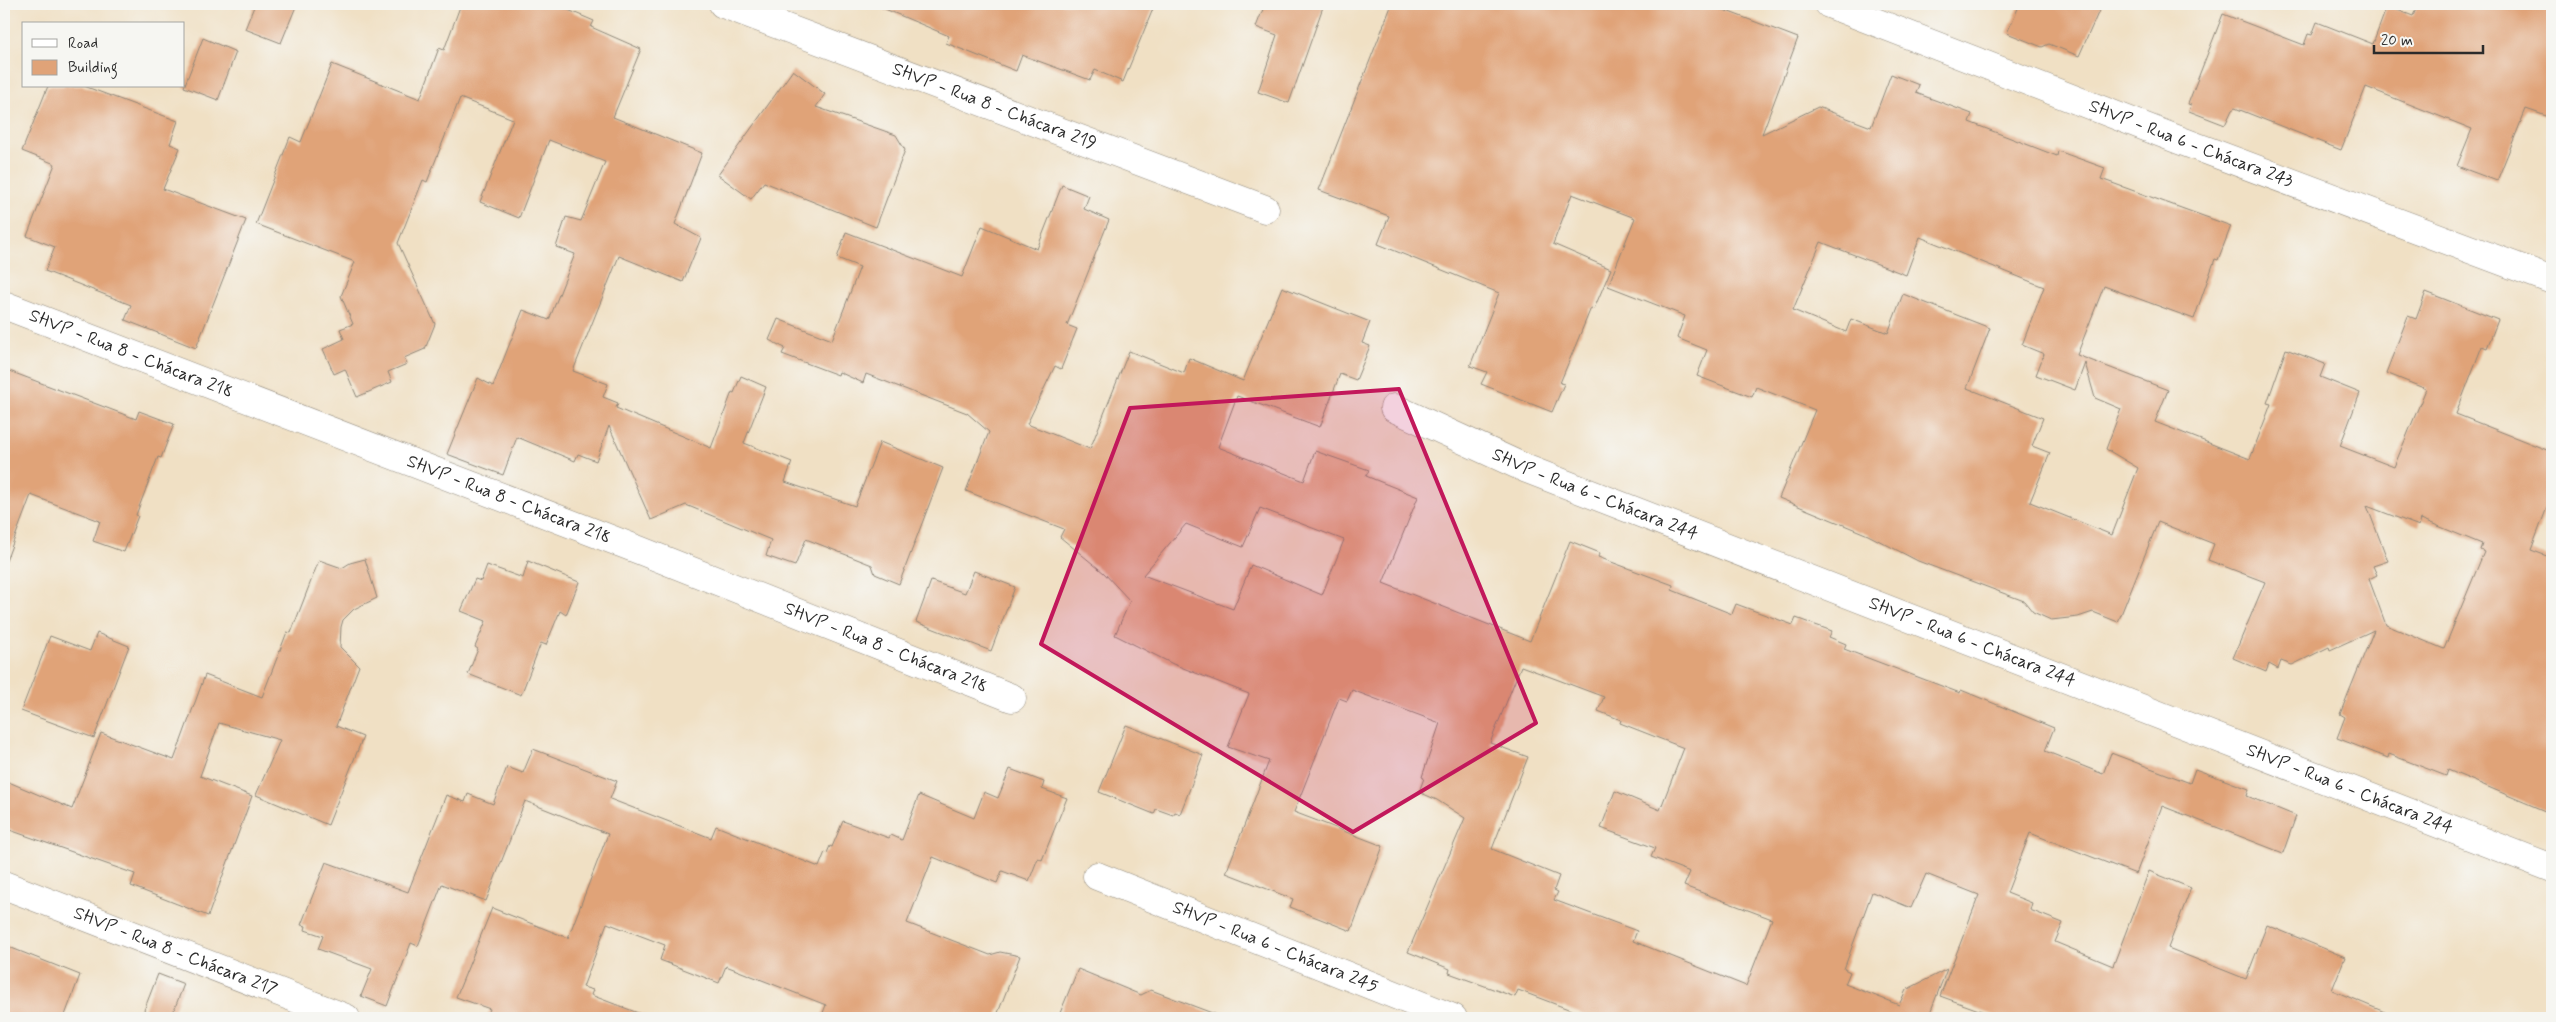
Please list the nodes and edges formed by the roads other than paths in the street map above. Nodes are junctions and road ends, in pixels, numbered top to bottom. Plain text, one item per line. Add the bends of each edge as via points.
1 (723, 4) edge
2 (1829, 4) edge
3 (1265, 209) dead end
4 (2552, 280) edge
5 (4, 305) edge
6 (1394, 408) dead end
7 (1012, 698) dead end
8 (2552, 868) edge
9 (1097, 876) dead end
10 (4, 885) edge
11 (346, 1018) edge
12 (1454, 1018) edge

1 - 3 street, SHVP - Rua 8 - Chácara 219
2 - 4 street, SHVP - Rua 6 - Chácara 243
5 - 7 street, SHVP - Rua 8 - Chácara 218 via 630,546
6 - 8 street, SHVP - Rua 6 - Chácara 244 via 1526,469
9 - 12 street, SHVP - Rua 6 - Chácara 245
10 - 11 street, SHVP - Rua 8 - Chácara 217

